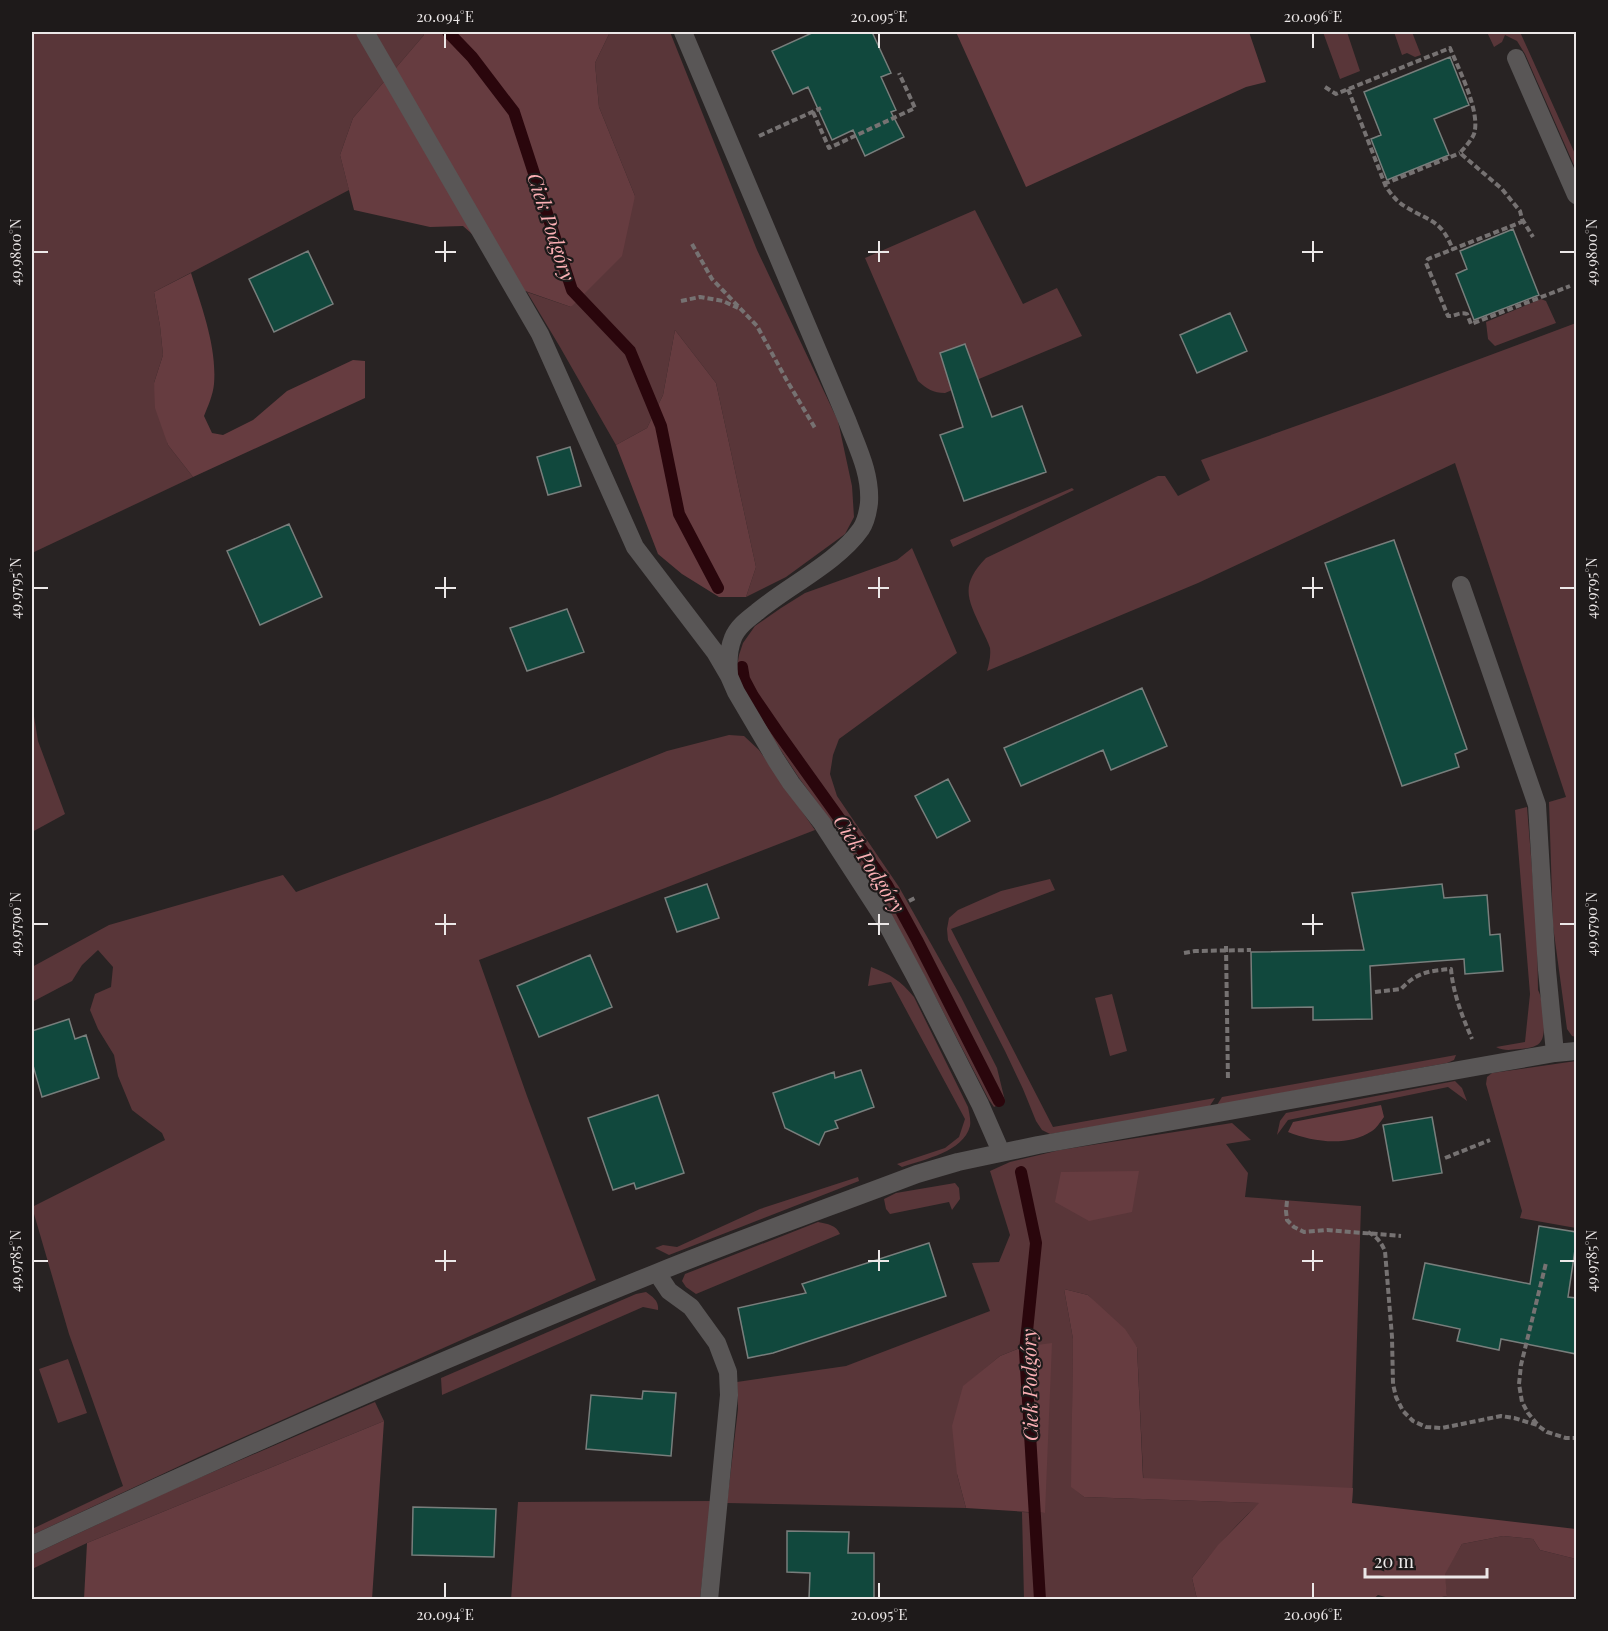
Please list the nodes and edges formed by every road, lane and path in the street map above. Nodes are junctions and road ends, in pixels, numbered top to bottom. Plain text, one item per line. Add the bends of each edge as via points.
1 (365, 32) edge
2 (683, 32) edge
3 (1516, 58) dead end
4 (899, 73) dead end
5 (1325, 87) dead end
6 (1348, 89) junction
7 (821, 108) dead end
8 (813, 112) junction
9 (756, 137) dead end
10 (1460, 153) junction
11 (1384, 184) junction
12 (1576, 195) edge
13 (1524, 221) junction
14 (1533, 237) dead end
15 (692, 244) dead end
16 (1453, 250) junction
17 (1570, 286) dead end
18 (681, 301) dead end
19 (741, 309) junction
20 (819, 435) dead end
21 (1461, 585) dead end
22 (729, 676) junction
23 (1226, 949) junction
24 (1251, 950) dead end
25 (1184, 953) dead end
26 (1375, 992) dead end
27 (1473, 1042) dead end
28 (1576, 1052) edge
29 (1555, 1053) junction
30 (1208, 1115) junction
31 (1490, 1140) dead end
32 (1001, 1152) junction
33 (1445, 1158) dead end
34 (1287, 1202) dead end
35 (1368, 1232) junction
36 (1401, 1236) dead end
37 (1546, 1263) dead end
38 (657, 1273) junction
39 (1537, 1425) junction
40 (1576, 1438) edge
41 (32, 1545) edge
42 (710, 1599) edge

1 - 22 street via 540,334 635,547
2 - 22 street via 847,420 868,483 869,505 863,527 849,544 741,625 730,648
3 - 12 street
4 - 8 path via 915,108 829,148
5 - 6 path via 1336,94
6 - 10 path via 1450,48 1476,121 1474,135
6 - 11 path
7 - 8 path
8 - 9 path
10 - 11 path
10 - 13 path via 1502,189
11 - 16 path via 1394,198 1441,228
13 - 14 path
13 - 16 path
15 - 19 path via 712,279
16 - 17 path via 1426,263 1448,316 1464,312 1471,324
18 - 19 path via 700,297
19 - 20 path via 757,326
21 - 29 street via 1537,805
22 - 32 street via 776,760 892,934
23 - 24 path
23 - 25 path
23 - 30 path via 1228,1082
26 - 27 path via 1401,989 1424,972 1450,969 1461,1014
28 - 29 street
29 - 30 street
30 - 32 street
31 - 33 path
32 - 38 street via 917,1174
34 - 35 path via 1287,1220 1304,1232
35 - 36 path
35 - 39 path via 1376,1236 1385,1251 1393,1384 1403,1411 1426,1427 1442,1428 1501,1416
37 - 39 path via 1519,1384 1522,1402
38 - 41 street via 336,1407
38 - 42 street via 669,1291 691,1307 717,1343 728,1372
39 - 40 path via 1547,1432

